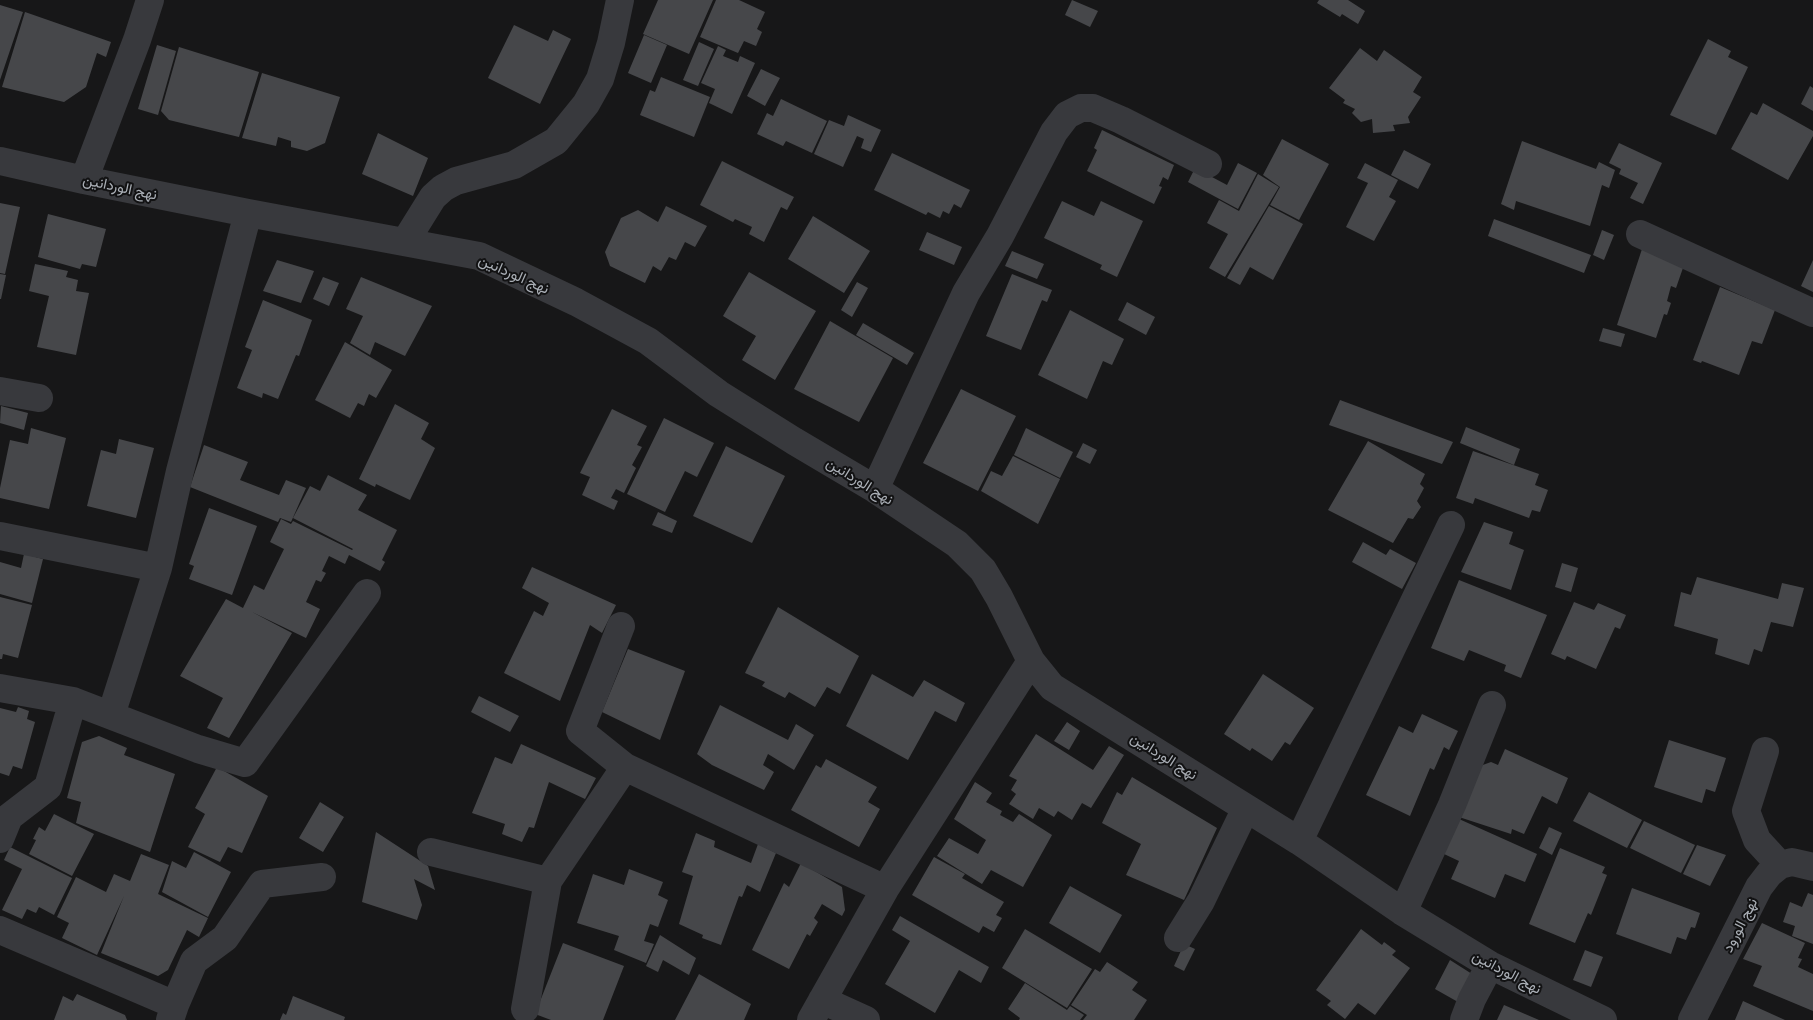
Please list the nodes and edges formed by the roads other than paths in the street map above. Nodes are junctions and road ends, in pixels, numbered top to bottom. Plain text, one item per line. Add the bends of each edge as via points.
1 (150, 0) edge
2 (620, 0) edge
3 (0, 161) edge
4 (1208, 164) dead end
5 (84, 180) junction
6 (248, 213) junction
7 (1640, 234) dead end
8 (404, 242) junction
9 (1813, 313) edge
10 (0, 391) edge
11 (39, 398) dead end
12 (875, 489) junction
13 (1451, 525) dead end
14 (0, 536) edge
15 (158, 568) junction
16 (367, 593) dead end
17 (621, 626) dead end
18 (1031, 661) junction
19 (0, 688) edge
20 (73, 701) junction
21 (1492, 705) dead end
22 (111, 715) junction
23 (1765, 751) dead end
24 (624, 766) junction
25 (1246, 808) junction
26 (0, 840) edge
27 (1299, 841) junction
28 (431, 852) dead end
29 (1780, 866) junction
30 (1813, 867) edge
31 (322, 877) dead end
32 (548, 881) junction
33 (885, 889) junction
34 (1403, 912) junction
35 (0, 930) edge
36 (1178, 938) dead end
37 (1490, 965) junction
38 (525, 1009) dead end
39 (817, 1010) edge
40 (172, 1012) edge
41 (866, 1020) edge
42 (1464, 1020) edge
43 (1603, 1020) edge
44 (1692, 1020) edge

1 - 5 street
2 - 8 street via 600,80 586,104 556,141 514,165 456,181 444,188 433,197
3 - 5 street, نهج الوردانين
4 - 12 street via 1093,108 1081,108 1068,115 1054,132 966,294
5 - 6 street, نهج الوردانين
6 - 8 street, نهج الوردانين
6 - 15 street via 180,471
7 - 9 street
8 - 12 street, نهج الوردانين via 479,256 576,302 648,341 719,394
10 - 11 street
12 - 18 street, نهج الوردانين via 957,544 983,570
13 - 27 street
14 - 15 street
15 - 22 street
16 - 22 street via 245,762 198,749
17 - 24 street via 580,731
18 - 25 street, نهج الوردانين via 1052,687
18 - 33 street
19 - 20 street
20 - 22 street
20 - 26 street via 48,787 9,816
21 - 34 street via 1452,805
23 - 29 street via 1746,811 1758,840
24 - 32 street
24 - 33 street
25 - 27 street, نهج الوردانين
25 - 36 street via 1201,901
27 - 34 street, نهج الوردانين
28 - 32 street
29 - 30 street via 1792,862
29 - 44 street, نهج الورود via 1759,886
31 - 40 street via 262,884 225,938 194,961
32 - 38 street
33 - 39 street
34 - 37 street, نهج الوردانين
35 - 40 street
37 - 42 street
37 - 43 street, نهج الوردانين
39 - 41 street

